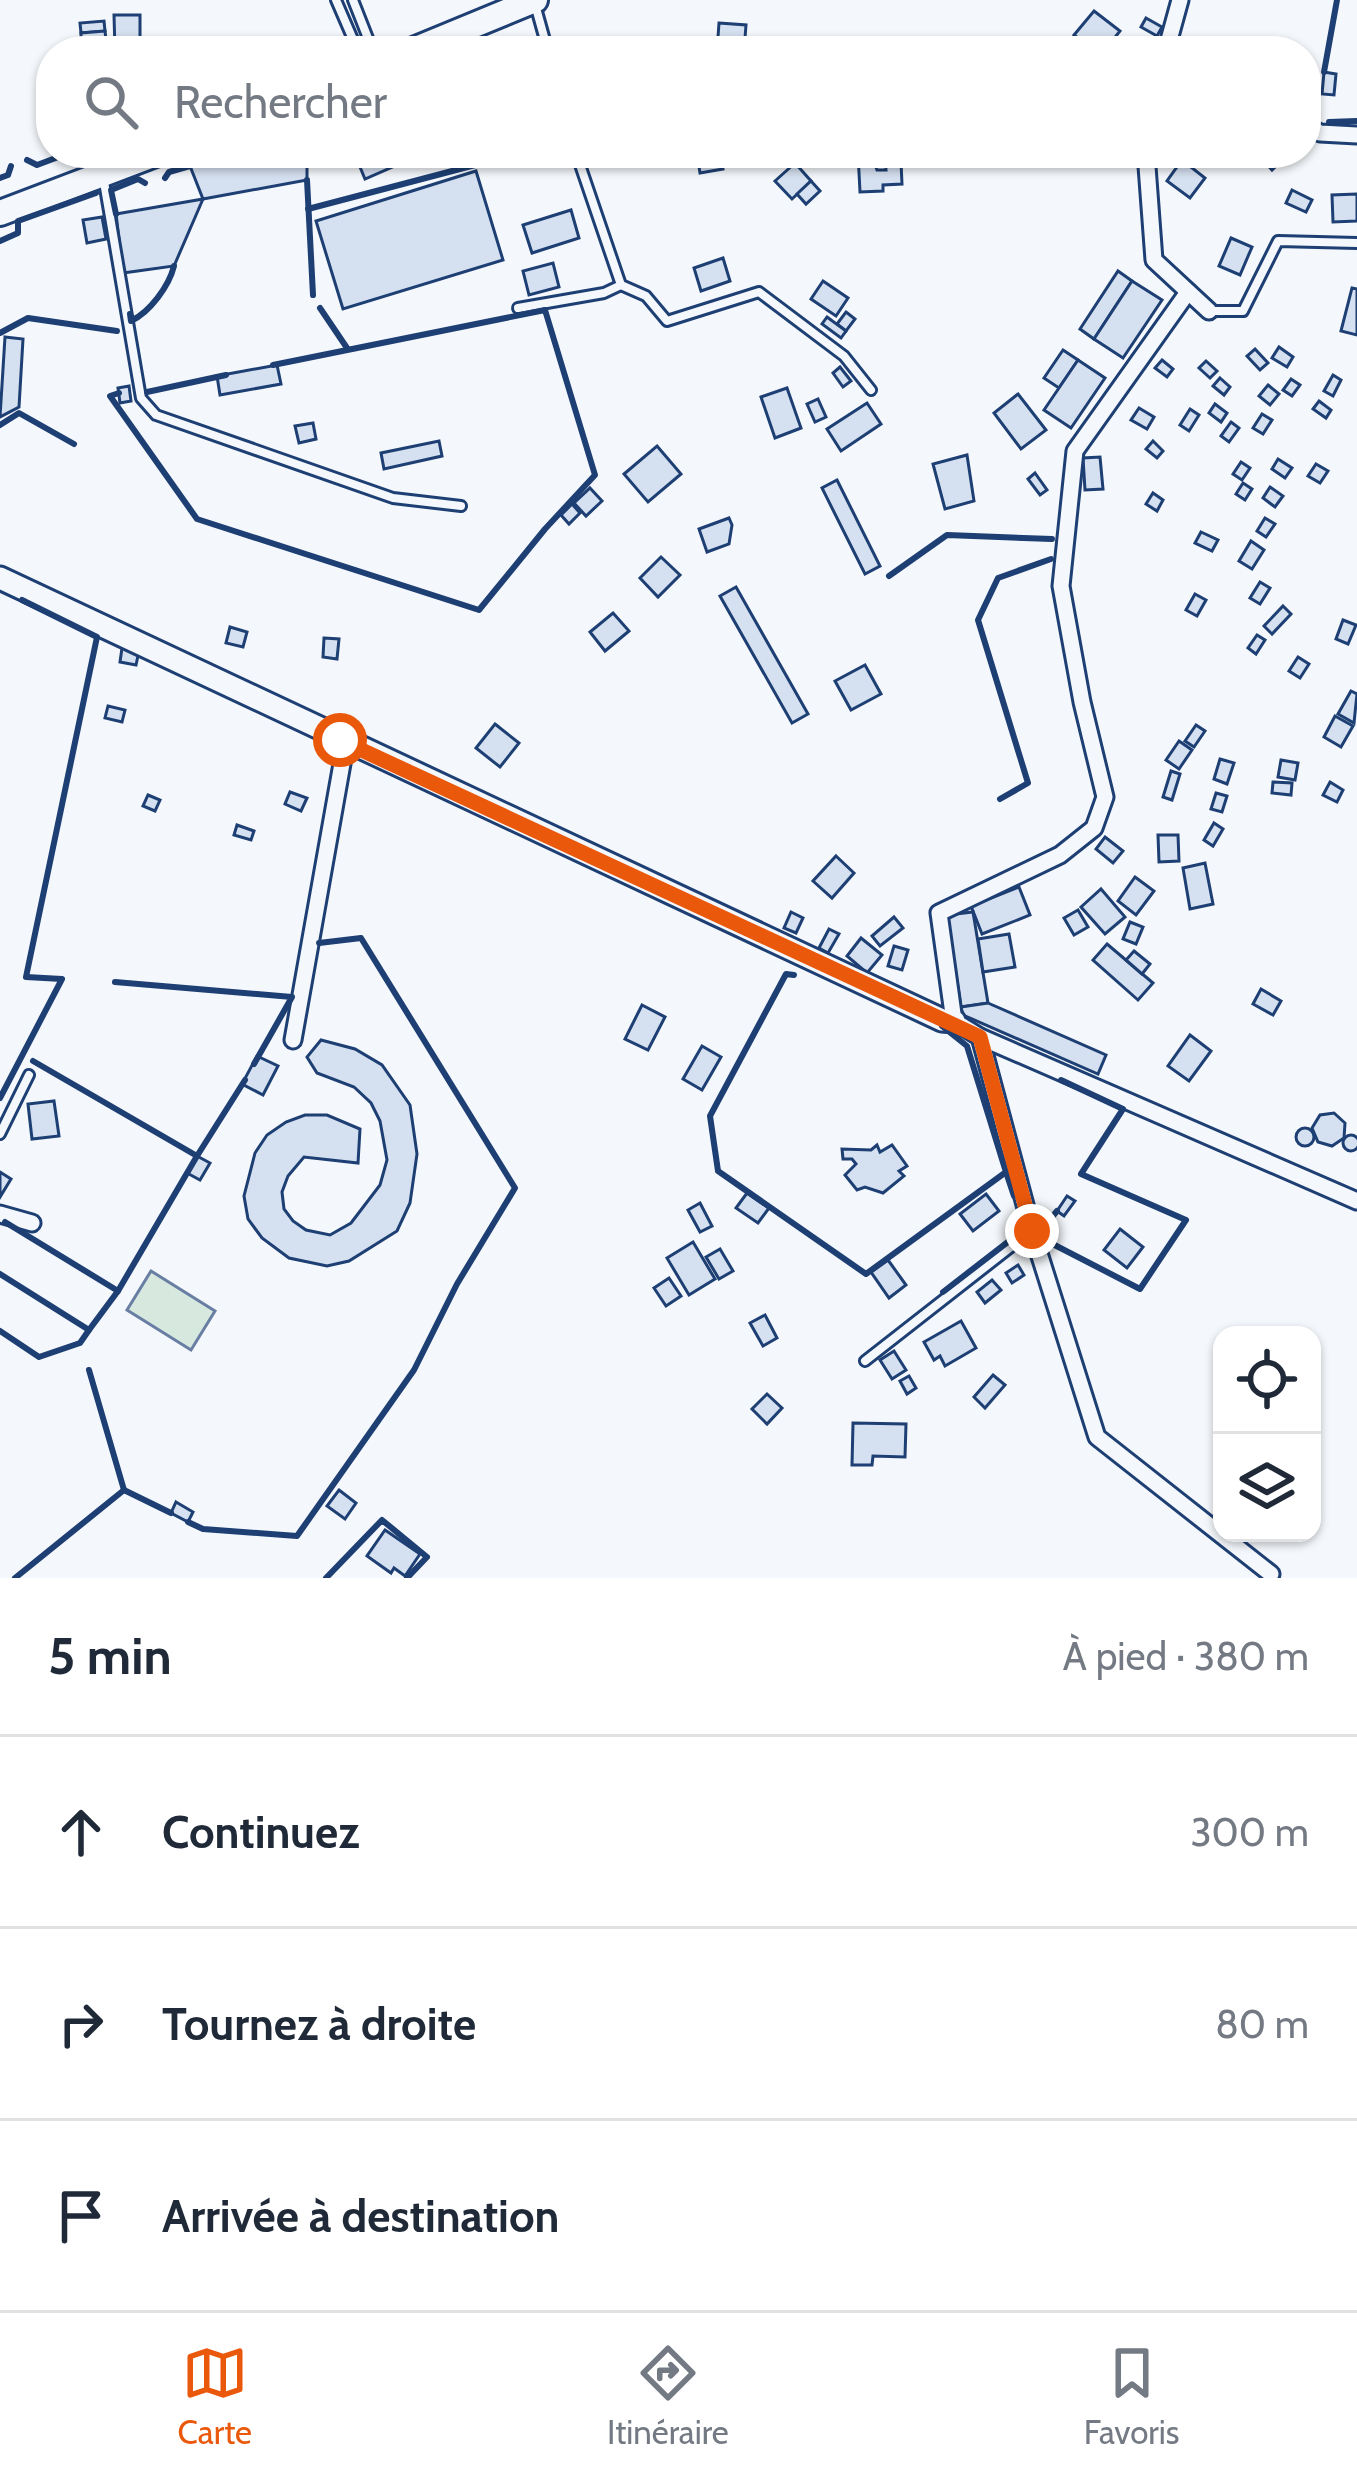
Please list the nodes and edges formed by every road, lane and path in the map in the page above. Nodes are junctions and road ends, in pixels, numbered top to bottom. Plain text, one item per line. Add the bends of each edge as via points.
1 (336, 0) edge
2 (353, 0) edge
3 (535, 0) edge
4 (1180, 0) edge
5 (352, 36) edge
6 (367, 36) edge
7 (447, 36) edge
8 (544, 36) edge
9 (1171, 36) edge
10 (1321, 133) edge
11 (1357, 135) edge
12 (120, 168) edge
13 (581, 168) edge
14 (1147, 168) edge
15 (103, 175) junction
16 (0, 212) edge
17 (1357, 243) edge
18 (621, 285) junction
19 (1189, 292) junction
20 (518, 308) dead end
21 (1209, 311) joint
22 (871, 390) dead end
23 (461, 506) dead end
24 (0, 578) edge
25 (340, 740) junction
26 (954, 1022) junction
27 (980, 1037) junction
28 (293, 1040) dead end
29 (29, 1075) dead end
30 (0, 1134) edge
31 (1357, 1201) edge
32 (0, 1214) edge
33 (32, 1223) dead end
34 (1032, 1231) junction
35 (865, 1361) dead end
36 (1274, 1576) edge

1 - 5 lane
2 - 6 lane
3 - 7 main road
3 - 8 lane
4 - 9 street
10 - 11 street
12 - 15 main road
13 - 18 lane
14 - 19 street via 1154,260
15 - 16 main road
15 - 23 lane via 141,398 156,415 393,499
17 - 21 lane via 1278,241 1243,311
18 - 20 lane
18 - 22 lane via 646,296 667,321 759,292 844,356
19 - 21 street
19 - 26 street via 1075,451 1061,586 1105,797 1094,828 1060,855 939,913
24 - 25 street
25 - 26 street
25 - 28 street
26 - 27 street
27 - 31 street
27 - 34 street
29 - 30 lane
32 - 33 street
34 - 35 lane
34 - 36 street via 1097,1437

